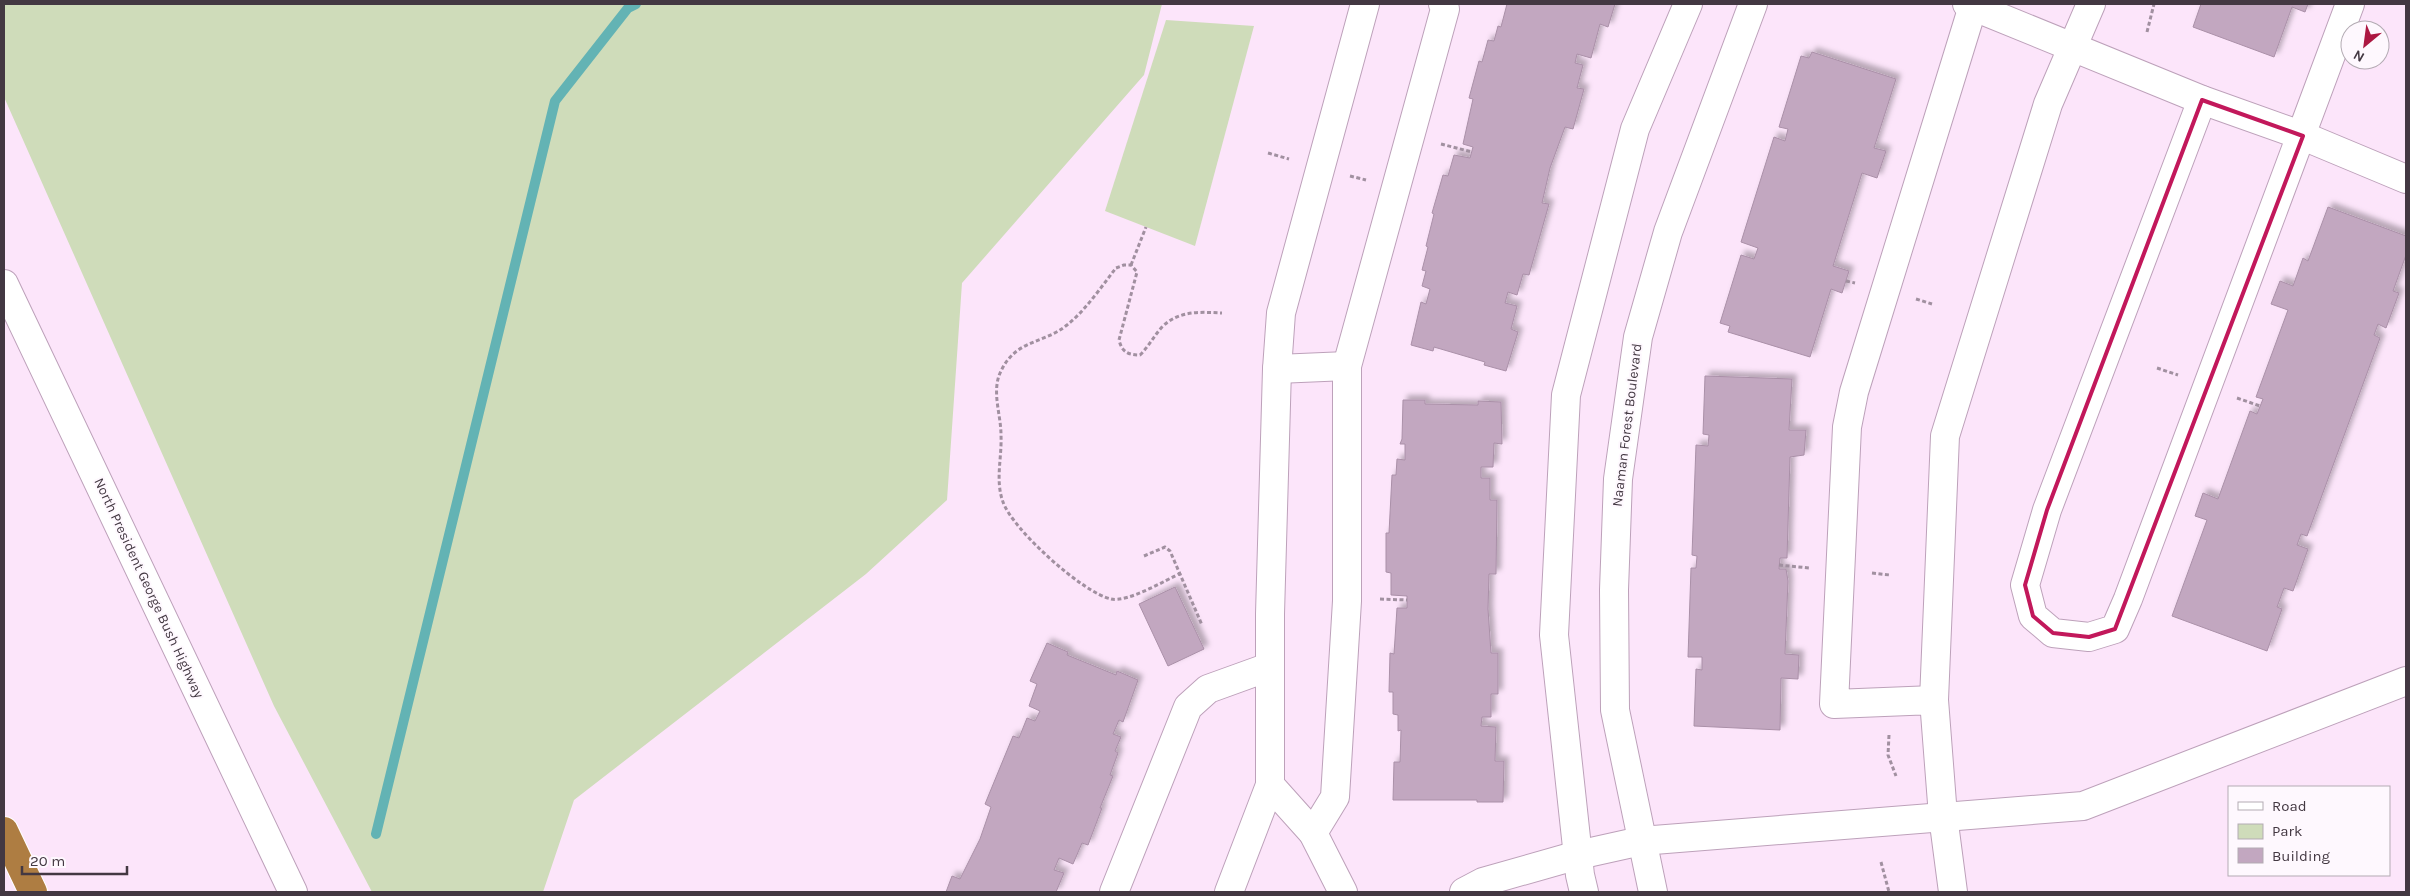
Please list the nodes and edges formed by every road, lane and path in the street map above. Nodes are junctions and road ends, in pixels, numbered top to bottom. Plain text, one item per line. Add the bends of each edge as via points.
1 (1366, 4) edge
2 (1443, 4) edge
3 (1688, 4) edge
4 (1753, 4) edge
5 (2092, 4) edge
6 (2154, 4) edge
7 (2350, 4) edge
8 (1970, 5) edge
9 (2147, 32) dead end
10 (2073, 46) junction
11 (2202, 100) junction
12 (2302, 136) junction
13 (1434, 142) dead end
14 (1472, 152) dead end
15 (1268, 153) dead end
16 (1297, 161) dead end
17 (2405, 173) edge
18 (1146, 227) dead end
19 (1131, 265) junction
20 (4, 284) edge
21 (1914, 299) dead end
22 (1932, 304) dead end
23 (1222, 312) dead end
24 (1347, 366) junction
25 (2157, 368) dead end
26 (1276, 369) junction
27 (2180, 375) dead end
28 (2232, 396) dead end
29 (2260, 406) dead end
30 (1144, 556) dead end
31 (1780, 565) dead end
32 (1812, 568) dead end
33 (1181, 573) junction
34 (1870, 573) dead end
35 (1890, 575) dead end
36 (1375, 599) dead end
37 (1407, 600) dead end
38 (1202, 625) dead end
39 (1269, 667) junction
40 (2406, 681) edge
41 (1934, 700) junction
42 (1889, 735) dead end
43 (1896, 776) dead end
44 (1270, 785) junction
45 (1943, 816) junction
46 (4, 831) edge
47 (1313, 833) junction
48 (1641, 841) junction
49 (1578, 855) junction
50 (1881, 862) dead end
51 (33, 892) edge
52 (293, 892) edge
53 (1114, 892) edge
54 (1229, 892) edge
55 (1344, 892) edge
56 (1464, 892) edge
57 (1584, 892) edge
58 (1653, 892) edge
59 (1889, 892) edge
60 (1953, 892) edge

1 - 26 street via 1281,313
2 - 24 street via 1445,9
3 - 49 street via 1634,129 1566,395 1554,635
4 - 48 street, Naaman Forest Boulevard via 1668,232 1646,308 1638,337 1618,479 1614,590 1615,710
5 - 10 street
6 - 9 path
7 - 12 street
8 - 10 street
8 - 41 street via 1856,383 1847,428 1834,704
10 - 11 street
10 - 41 street via 2048,104 1945,436
11 - 12 street
11 - 12 street via 2047,510 2025,585 2033,616 2053,634 2089,637 2115,629
12 - 17 street
13 - 14 path
15 - 16 path
18 - 19 path
19 - 23 path via 1137,272 1136,280 1119,340 1125,352 1140,355 1162,327 1174,318 1187,313
19 - 33 path via 1116,268 1076,318 1065,327 1019,348 1000,372 996,388 1001,435 998,485 1004,504 1018,525 1061,569 1097,594 1112,600 1124,598
20 - 52 street, North President George Bush Highway
21 - 22 path
24 - 26 street
24 - 47 street via 1347,601 1336,797
25 - 27 path
26 - 39 street
28 - 29 path
30 - 33 path via 1165,547 1176,559
31 - 32 path
33 - 38 path
34 - 35 path
36 - 37 path
39 - 44 street
39 - 53 street via 1208,689 1188,707
40 - 45 street via 2083,806
41 - 45 street
42 - 43 path via 1888,755
44 - 47 street
44 - 54 street
45 - 48 street
45 - 60 street
46 - 51 highway
47 - 55 street
48 - 49 street
48 - 58 street, Naaman Forest Boulevard
49 - 56 street via 1482,882
49 - 57 street
50 - 59 path

